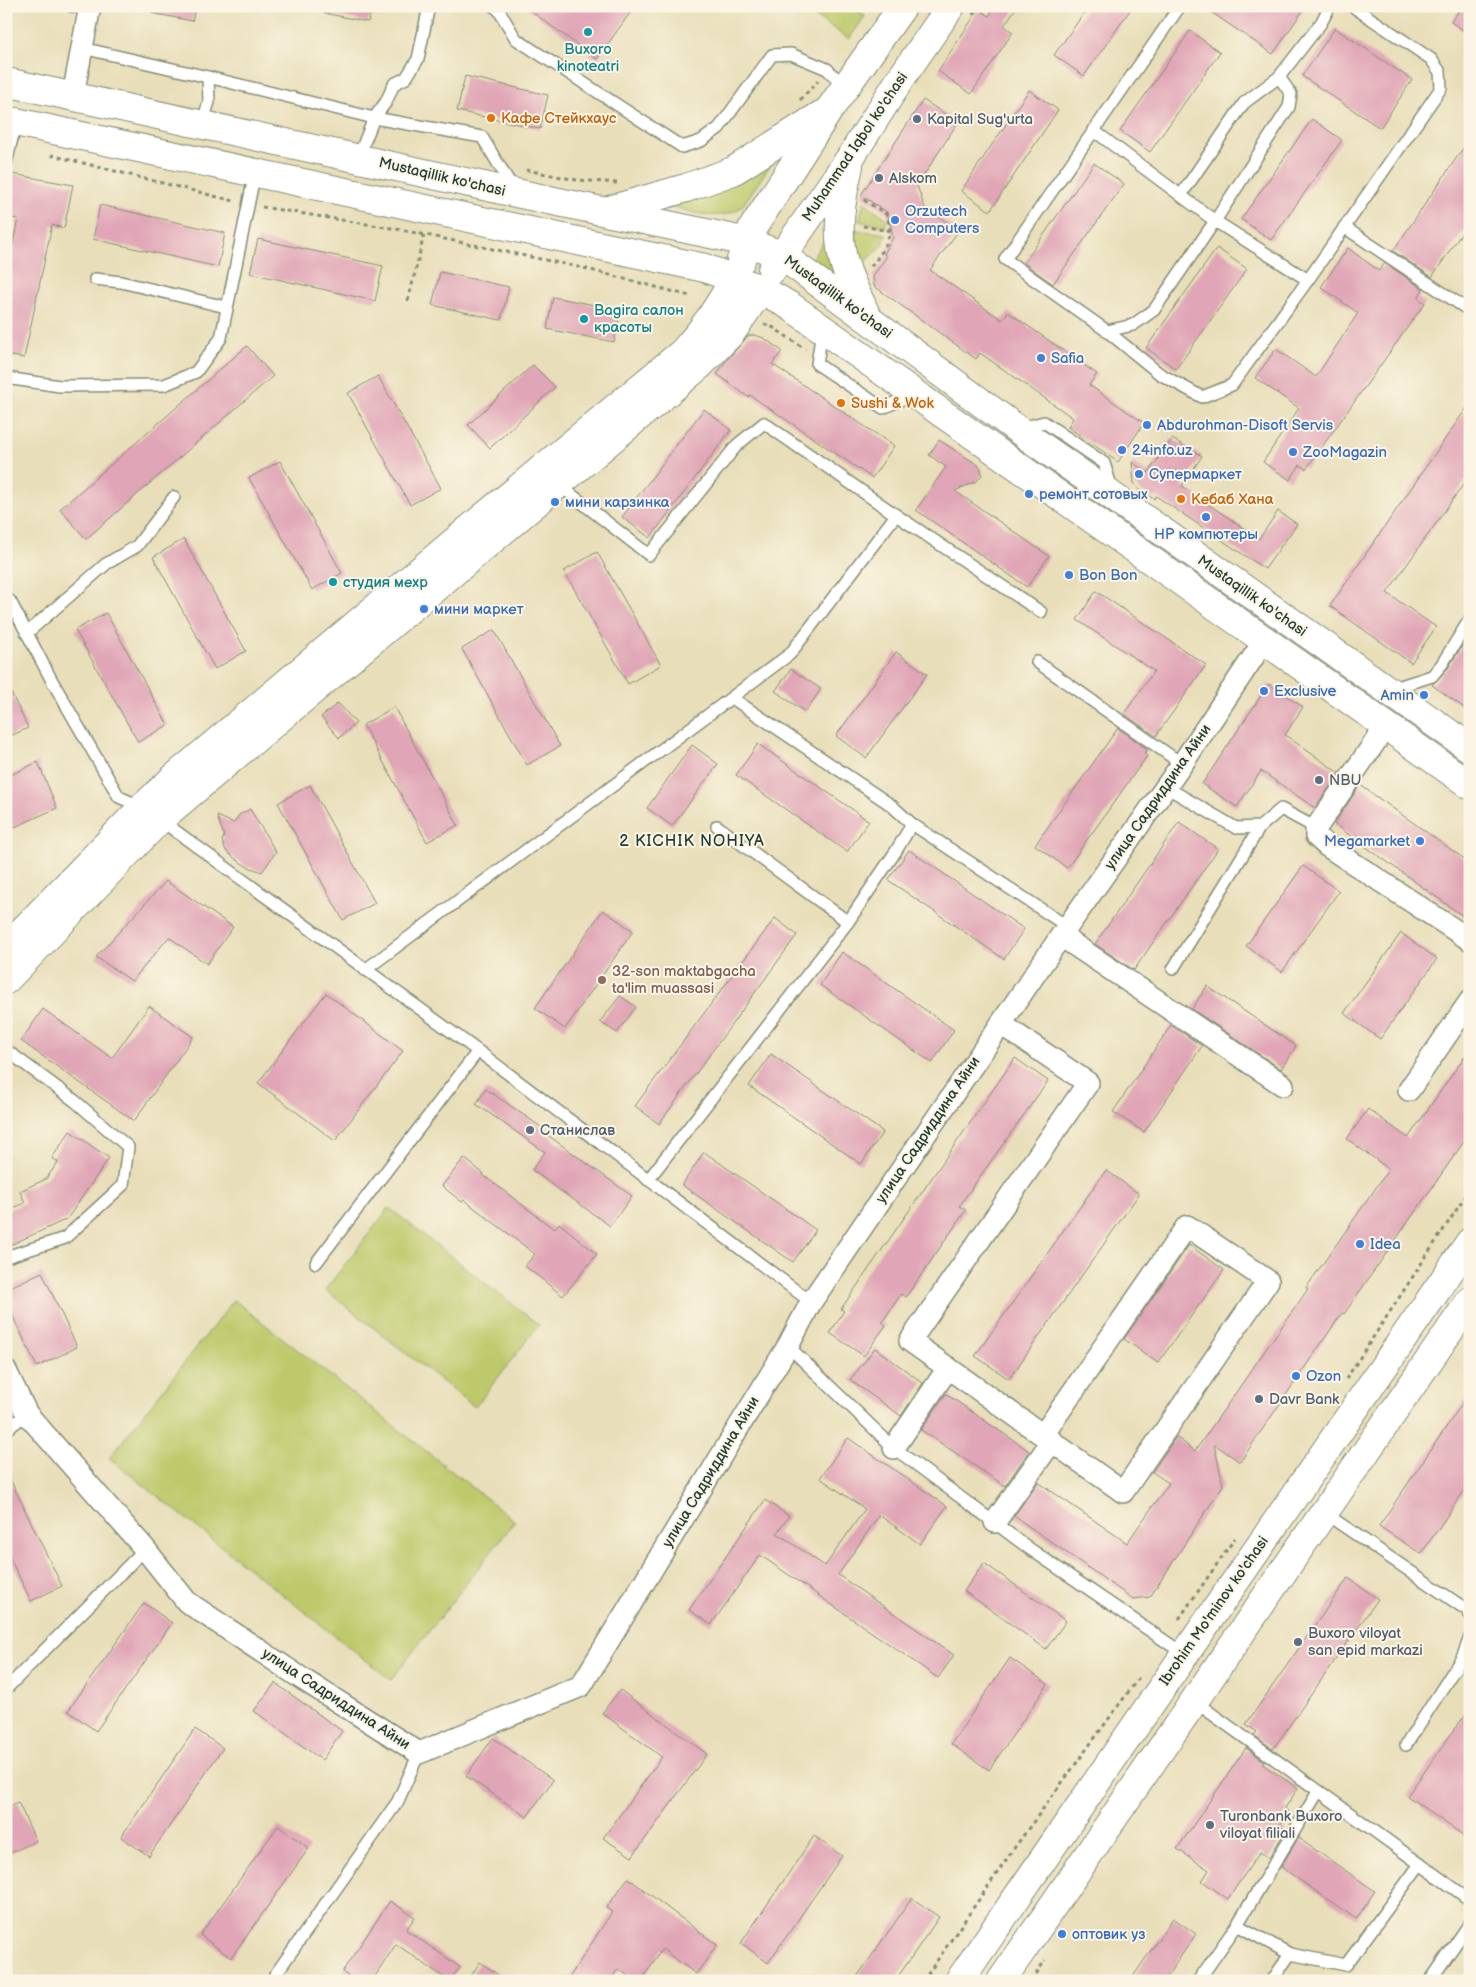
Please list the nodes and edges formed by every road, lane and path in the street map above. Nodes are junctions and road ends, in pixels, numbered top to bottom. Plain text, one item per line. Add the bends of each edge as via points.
1 (429, 6) edge
2 (493, 6) edge
3 (903, 6) edge
4 (979, 6) edge
5 (1180, 6) edge
6 (1330, 6) edge
7 (1352, 6) edge
8 (84, 8) edge
9 (960, 14) edge
10 (82, 48) junction
11 (208, 77) junction
12 (1279, 77) junction
13 (6, 82) edge
14 (845, 87) junction
15 (73, 96) junction
16 (828, 110) junction
17 (374, 118) junction
18 (11, 121) edge
19 (202, 124) junction
20 (1093, 130) junction
21 (47, 154) dead end
22 (358, 158) junction
23 (850, 158) junction
24 (6, 164) edge
25 (255, 172) junction
26 (516, 193) junction
27 (1181, 195) junction
28 (858, 196) dead end
29 (248, 205) junction
30 (602, 212) junction
31 (1215, 221) junction
32 (861, 225) dead end
33 (1344, 227) junction
34 (889, 230) junction
35 (424, 235) junction
36 (747, 242) junction
37 (781, 255) junction
38 (867, 271) dead end
39 (734, 278) junction
40 (96, 279) dead end
41 (1308, 280) junction
42 (761, 289) junction
43 (690, 296) dead end
44 (408, 301) dead end
45 (226, 308) junction
46 (1470, 311) edge
47 (868, 319) junction
48 (1107, 331) junction
49 (6, 378) edge
50 (558, 484) junction
51 (174, 497) dead end
52 (896, 515) junction
53 (6, 599) edge
54 (1042, 612) dead end
55 (1470, 619) edge
56 (27, 633) junction
57 (1264, 641) junction
58 (1037, 662) dead end
59 (1387, 690) junction
60 (732, 698) junction
61 (1386, 726) junction
62 (1470, 748) edge
63 (1182, 764) junction
64 (1470, 785) edge
65 (1166, 787) junction
66 (151, 813) junction
67 (912, 824) junction
68 (717, 826) dead end
69 (1260, 826) junction
70 (1316, 828) junction
71 (848, 922) junction
72 (1065, 931) junction
73 (1469, 939) edge
74 (6, 948) edge
75 (1173, 969) dead end
76 (365, 970) junction
77 (6, 980) edge
78 (1470, 1001) edge
79 (1001, 1024) junction
80 (6, 1050) edge
81 (478, 1052) junction
82 (1283, 1085) dead end
83 (1409, 1090) dead end
84 (648, 1180) junction
85 (1470, 1189) edge
86 (1470, 1242) edge
87 (6, 1257) edge
88 (316, 1263) dead end
89 (811, 1302) junction
90 (1468, 1309) edge
91 (788, 1346) junction
92 (948, 1368) junction
93 (6, 1371) edge
94 (1342, 1384) dead end
95 (27, 1414) junction
96 (6, 1430) edge
97 (1047, 1438) junction
98 (894, 1448) junction
99 (1323, 1512) junction
100 (995, 1522) junction
101 (1236, 1537) dead end
102 (145, 1549) junction
103 (1470, 1615) edge
104 (1470, 1637) edge
105 (1175, 1647) junction
106 (1142, 1674) dead end
107 (6, 1689) edge
108 (1193, 1700) junction
109 (1406, 1745) dead end
110 (420, 1753) junction
111 (1318, 1792) junction
112 (1420, 1864) junction
113 (1470, 1900) edge
114 (1470, 1923) edge
115 (1237, 1924) junction
116 (1290, 1954) junction
117 (278, 1981) edge
118 (922, 1981) edge
119 (959, 1981) edge
120 (1000, 1981) edge
121 (1198, 1981) edge
122 (1272, 1981) edge
123 (1430, 1981) edge

1 - 17 lane via 418,59 406,78 394,84
2 - 14 lane via 516,39 682,147 701,141 718,128 772,55 791,54 827,69
3 - 14 main road
4 - 9 path
5 - 20 lane
6 - 12 lane via 1321,23
7 - 33 lane via 1432,59 1440,72 1441,88
8 - 10 street
9 - 23 main road, Muhammad Iqbol ko'chasi via 899,81
10 - 11 lane
10 - 15 street
11 - 17 lane
11 - 19 lane via 209,102
12 - 27 lane via 1244,103
12 - 31 lane via 1291,94 1289,107
13 - 15 main road, Mustaqillik ko'chasi
14 - 16 main road
15 - 19 main road, Mustaqillik ko'chasi
16 - 30 main road via 733,171
16 - 36 main road via 752,229
17 - 22 lane
17 - 26 lane via 482,137
18 - 24 lane
18 - 25 main road, Mustaqillik ko'chasi
19 - 22 main road, Mustaqillik ko'chasi
20 - 27 lane
20 - 48 lane via 1005,259
21 - 29 path
22 - 26 main road, Mustaqillik ko'chasi
23 - 37 main road, Muhammad Iqbol ko'chasi
23 - 47 main road via 842,200 840,247
25 - 29 lane
25 - 39 main road, Mustaqillik ko'chasi via 705,268
26 - 30 main road, Mustaqillik ko'chasi
27 - 31 lane
28 - 34 path via 886,214
29 - 35 path
29 - 45 lane
30 - 36 main road, Mustaqillik ko'chasi
31 - 41 lane
31 - 48 lane via 1154,310 1133,325
32 - 34 path
33 - 41 lane
33 - 46 lane
34 - 38 path via 888,243
35 - 43 path via 583,268
35 - 44 path
36 - 37 main road, Mustaqillik ko'chasi
36 - 39 main road
37 - 42 main road, Muhammad Iqbol ko'chasi
37 - 47 main road, Mustaqillik ko'chasi
39 - 42 main road, Mustaqillik ko'chasi
39 - 66 main road via 720,306 684,352 175,777
40 - 45 lane via 121,282
41 - 48 lane via 1232,385 1202,397 1160,374
42 - 50 main road, Muhammad Iqbol ko'chasi via 745,315 717,348
42 - 57 main road, Mustaqillik ko'chasi via 914,393
45 - 49 lane via 221,338 196,372 164,385 60,386
47 - 59 main road, Mustaqillik ko'chasi via 1116,500
50 - 52 lane via 649,554 737,445 764,423
50 - 66 main road, Muhammad Iqbol ko'chasi
51 - 56 lane via 137,546 106,564
52 - 54 lane
52 - 60 lane via 790,654
53 - 56 lane
55 - 59 lane via 1432,676
56 - 66 lane via 119,797
57 - 61 main road, Mustaqillik ko'chasi
57 - 63 street, улица Садриддина Айни
58 - 63 lane
59 - 62 main road, Mustaqillik ko'chasi
60 - 67 lane via 891,805
60 - 76 lane
61 - 64 main road, Mustaqillik ko'chasi
61 - 70 street
63 - 65 street, улица Садриддина Айни
65 - 69 lane via 1236,828
65 - 72 street, улица Садриддина Айни
66 - 74 main road
66 - 76 lane
66 - 77 main road
67 - 71 lane
67 - 72 lane
68 - 71 lane
69 - 70 lane via 1281,810
69 - 75 lane
70 - 73 street via 1316,836 1327,846
71 - 84 lane
72 - 79 street, улица Садриддина Айни
72 - 82 street
76 - 81 lane
78 - 83 street
79 - 89 street, улица Садриддина Айни
79 - 92 street via 1088,1083 910,1341
80 - 87 lane via 76,1101 128,1147 123,1185 65,1238
81 - 84 lane
81 - 88 lane
84 - 89 lane
85 - 94 path
86 - 105 main road, Ibrohim Mo'minov ko'chasi
89 - 91 street, улица Садриддина Айни
90 - 99 main road
91 - 98 lane
91 - 110 street, улица Садриддина Айни via 581,1686
92 - 97 street
92 - 98 street
93 - 95 street, улица Садриддина Айни
95 - 96 lane
95 - 102 street, улица Садриддина Айни
97 - 97 street via 1187,1226 1268,1281 1123,1492
97 - 100 street
98 - 100 lane
99 - 103 lane
99 - 108 main road
100 - 105 lane
101 - 105 path via 1190,1602
102 - 107 lane
102 - 110 street, улица Садриддина Айни via 187,1602
104 - 109 lane via 1463,1656
105 - 119 main road, Ibrohim Mo'minov ko'chasi
106 - 118 path via 1014,1847
108 - 111 lane
108 - 120 main road
110 - 117 lane via 398,1801 275,1974
111 - 112 lane
111 - 115 lane
112 - 113 lane
112 - 116 lane via 1346,1965
114 - 123 lane
115 - 116 lane
115 - 121 lane
116 - 122 lane

